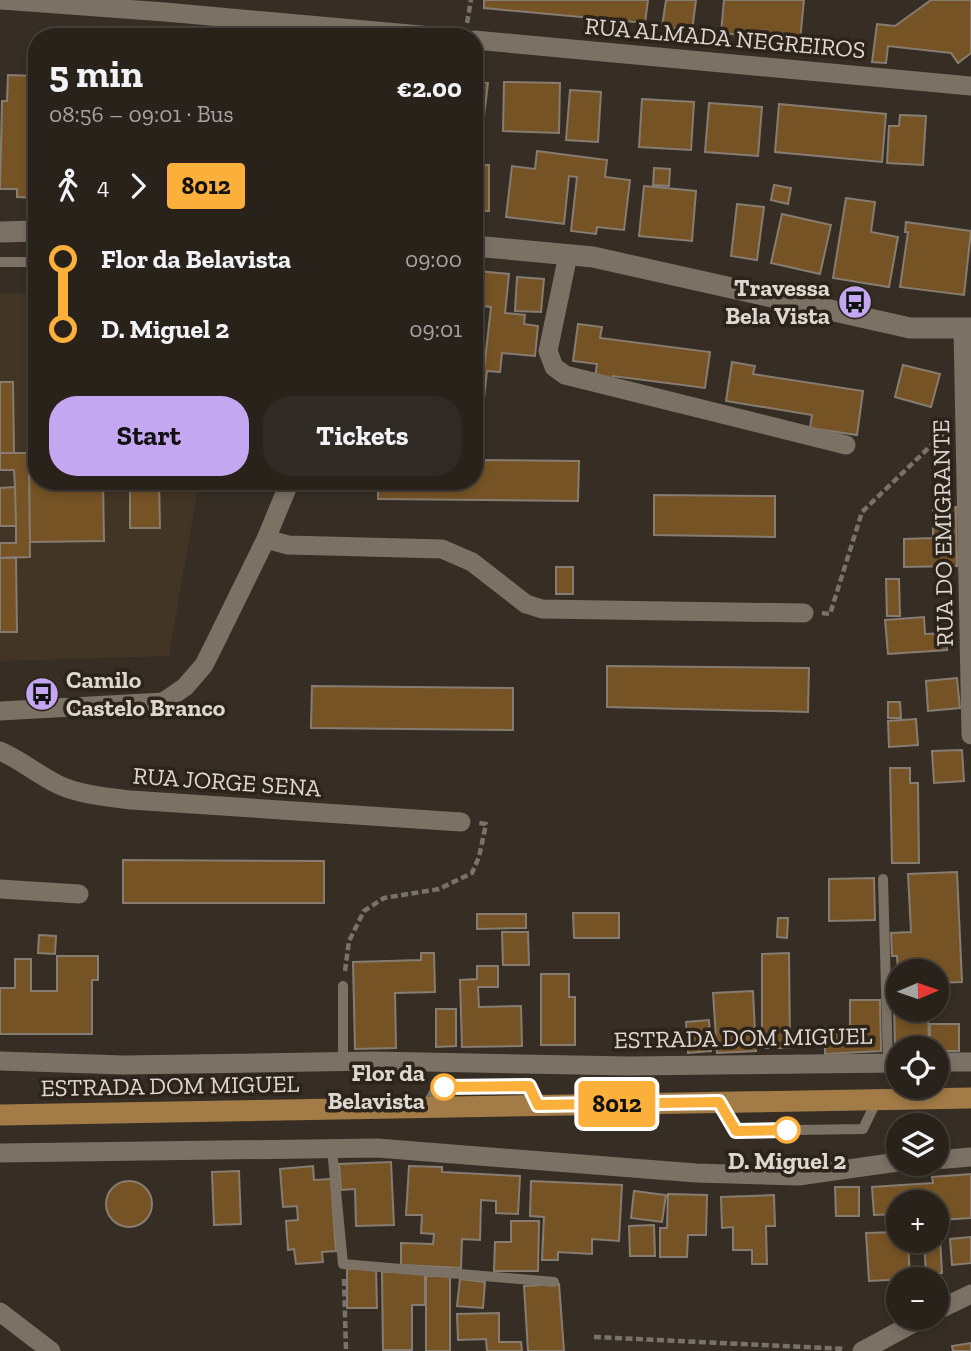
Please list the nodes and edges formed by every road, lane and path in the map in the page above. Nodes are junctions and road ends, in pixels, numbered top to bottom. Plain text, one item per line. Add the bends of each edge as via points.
1 (2, 0) edge
2 (336, 28) edge
3 (483, 41) edge
4 (971, 86) edge
5 (28, 231) edge
6 (0, 232) edge
7 (483, 247) edge
8 (568, 255) junction
9 (0, 262) edge
10 (28, 262) edge
11 (967, 329) edge
12 (965, 412) junction
13 (846, 444) dead end
14 (286, 490) edge
15 (266, 539) junction
16 (804, 613) joint
17 (0, 710) edge
18 (971, 735) edge
19 (0, 751) edge
20 (461, 822) joint
21 (883, 879) dead end
22 (0, 889) edge
23 (79, 894) dead end
24 (343, 986) joint
25 (892, 1036) edge
26 (0, 1062) edge
27 (343, 1062) junction
28 (949, 1062) edge
29 (971, 1062) edge
30 (886, 1063) edge
31 (971, 1098) edge
32 (878, 1099) junction
33 (719, 1102) junction
34 (0, 1115) edge
35 (332, 1149) junction
36 (0, 1153) edge
37 (971, 1157) edge
38 (949, 1159) edge
39 (886, 1164) edge
40 (343, 1264) junction
41 (554, 1282) dead end
42 (971, 1294) edge
43 (949, 1305) edge
44 (0, 1312) edge
45 (901, 1330) edge
46 (594, 1337) dead end
47 (51, 1351) edge
48 (346, 1351) edge
49 (863, 1351) edge

1 - 2 street
3 - 4 street, RUA ALMADA NEGREIROS
5 - 6 street
7 - 8 street
8 - 11 street via 910,328
8 - 13 street via 548,351 554,367 565,375
9 - 10 lane
11 - 12 street, RUA DO EMIGRANTE
12 - 16 path via 862,512 830,614
12 - 18 street, RUA DO EMIGRANTE
14 - 15 street
15 - 16 street via 288,545 442,549 472,562 526,604 542,609
15 - 17 street via 204,664 185,687 163,702
19 - 20 street, RUA JORGE SENA via 59,785 88,794
20 - 24 path via 486,824 472,873 439,889 384,898 364,911 349,941
21 - 25 lane
22 - 23 street
24 - 27 lane
26 - 27 street, ESTRADA DOM MIGUEL
27 - 30 street, ESTRADA DOM MIGUEL
28 - 29 street
31 - 32 main road, ESTRADA DOM MIGUEL
32 - 33 main road, ESTRADA DOM MIGUEL
32 - 33 lane via 863,1129 736,1131
33 - 34 main road, ESTRADA DOM MIGUEL
35 - 36 street
35 - 39 street via 377,1148 709,1174 798,1175
35 - 40 lane
37 - 38 street
40 - 41 lane
40 - 48 path
42 - 43 street
44 - 47 street
45 - 49 street
46 - 49 path

